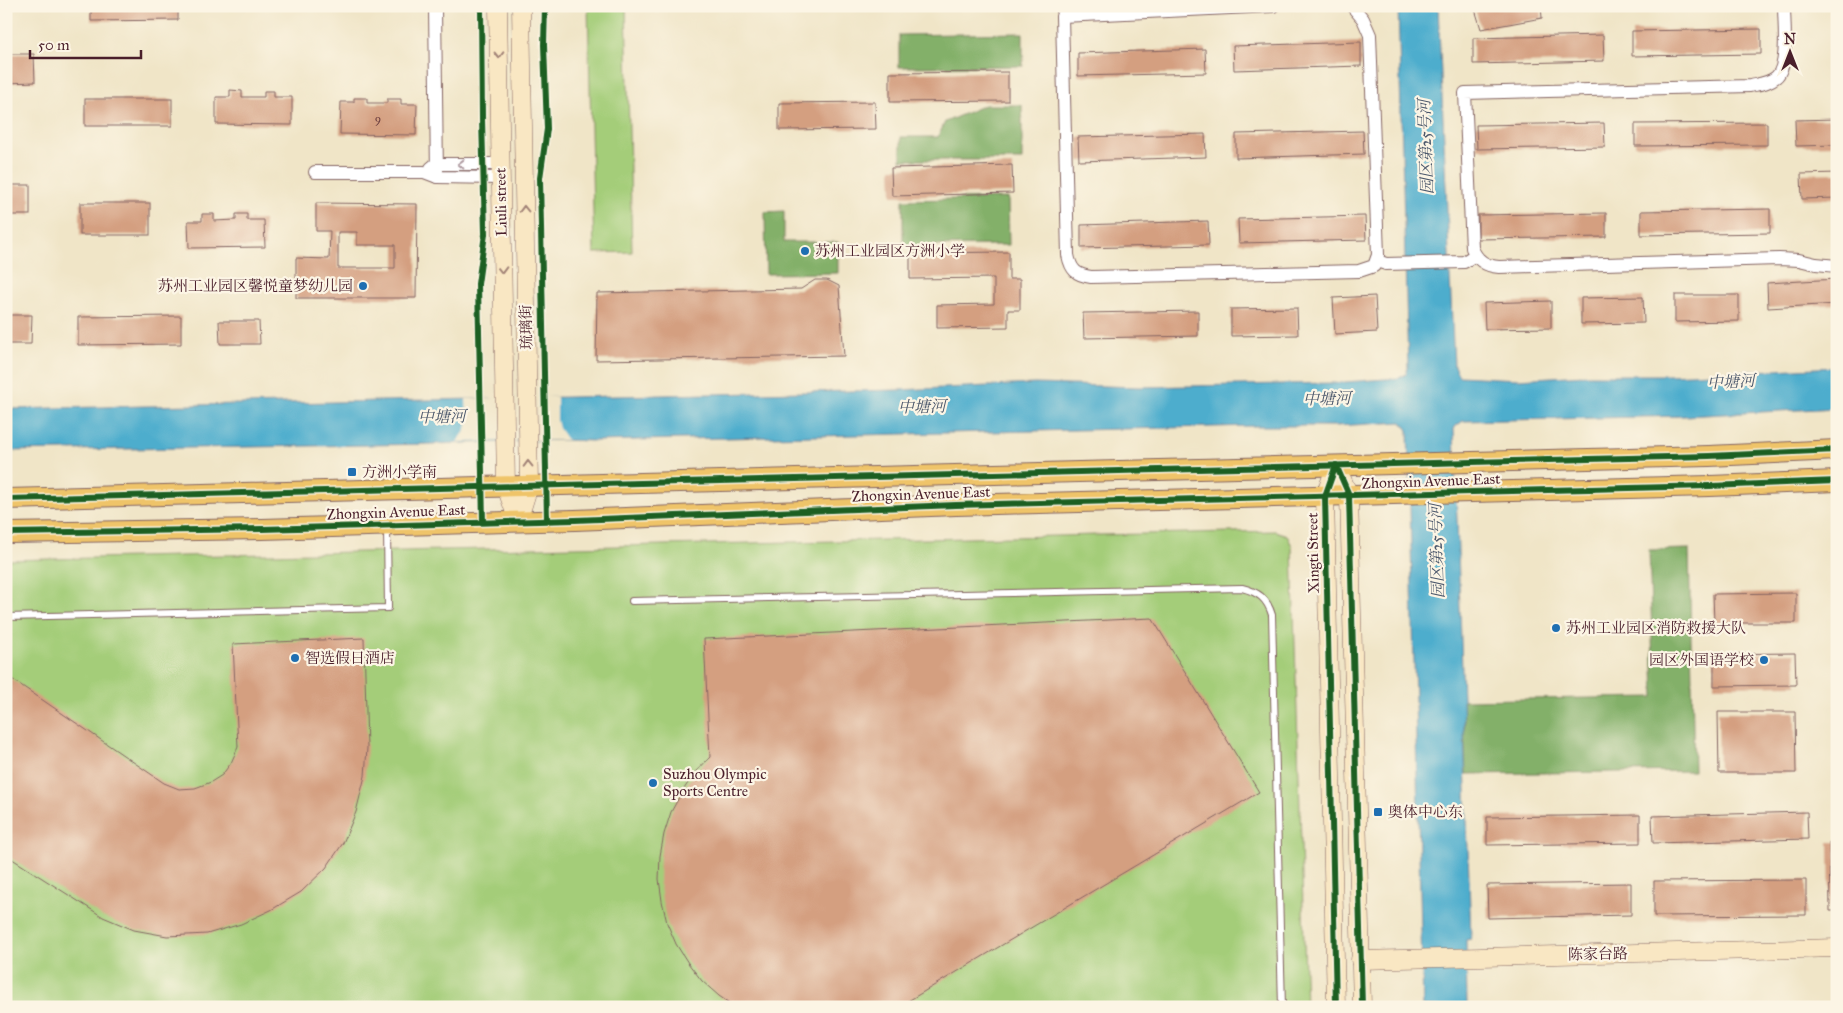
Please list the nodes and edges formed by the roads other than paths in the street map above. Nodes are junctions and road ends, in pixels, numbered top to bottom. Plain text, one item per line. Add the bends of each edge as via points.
1 (435, 6) edge
2 (498, 6) edge
3 (521, 6) edge
4 (1273, 6) edge
5 (1352, 6) edge
6 (1784, 6) edge
7 (1223, 7) edge
8 (1204, 8) edge
9 (436, 164) junction
10 (500, 171) junction
11 (315, 172) dead end
12 (424, 172) junction
13 (437, 177) junction
14 (1474, 255) junction
15 (1377, 261) junction
16 (1837, 266) edge
17 (1837, 450) edge
18 (1336, 465) junction
19 (1837, 481) edge
20 (506, 486) junction
21 (529, 486) junction
22 (1349, 495) junction
23 (1324, 496) junction
24 (6, 499) edge
25 (518, 521) junction
26 (387, 524) junction
27 (6, 533) edge
28 (632, 602) dead end
29 (6, 617) edge
30 (1837, 948) edge
31 (1360, 960) junction
32 (1282, 1007) edge
33 (1336, 1007) edge
34 (1362, 1007) edge

1 - 9 street
2 -> 10 street, Liuli street
21 -> 3 street, 琉璃街
4 - 7 street
5 - 15 street via 1370,35
6 - 14 street via 1782,70 1766,82 1750,86 1465,93 1470,240
7 - 8 street
8 - 15 street via 1062,16 1068,255 1073,270 1091,277 1360,271 1374,266
10 -> 9 street
9 - 12 street
9 - 13 street
10 - 13 street
10 -> 20 street, Liuli street
11 - 12 street
12 - 13 street
14 - 15 street via 1464,262 1386,264
14 - 16 street via 1481,262 1500,268 1779,259
17 - 18 main road, Zhongxin Avenue East
18 - 21 main road, Zhongxin Avenue East
18 - 22 street
18 - 23 street, Xingti Street
19 - 22 main road, Zhongxin Avenue East
20 - 21 main road, Zhongxin Avenue East
20 - 24 main road, Zhongxin Avenue East
20 - 25 street
21 - 25 street, 琉璃街
22 - 23 main road, Zhongxin Avenue East
22 - 31 street
23 - 25 main road, Zhongxin Avenue East
23 - 33 street, Xingti Street
25 - 26 main road, Zhongxin Avenue East
26 - 27 main road, Zhongxin Avenue East
26 - 29 lane via 388,608
28 - 32 lane via 1242,588 1260,594 1270,606 1272,615
30 - 31 street, 陈家台路
31 - 34 street

